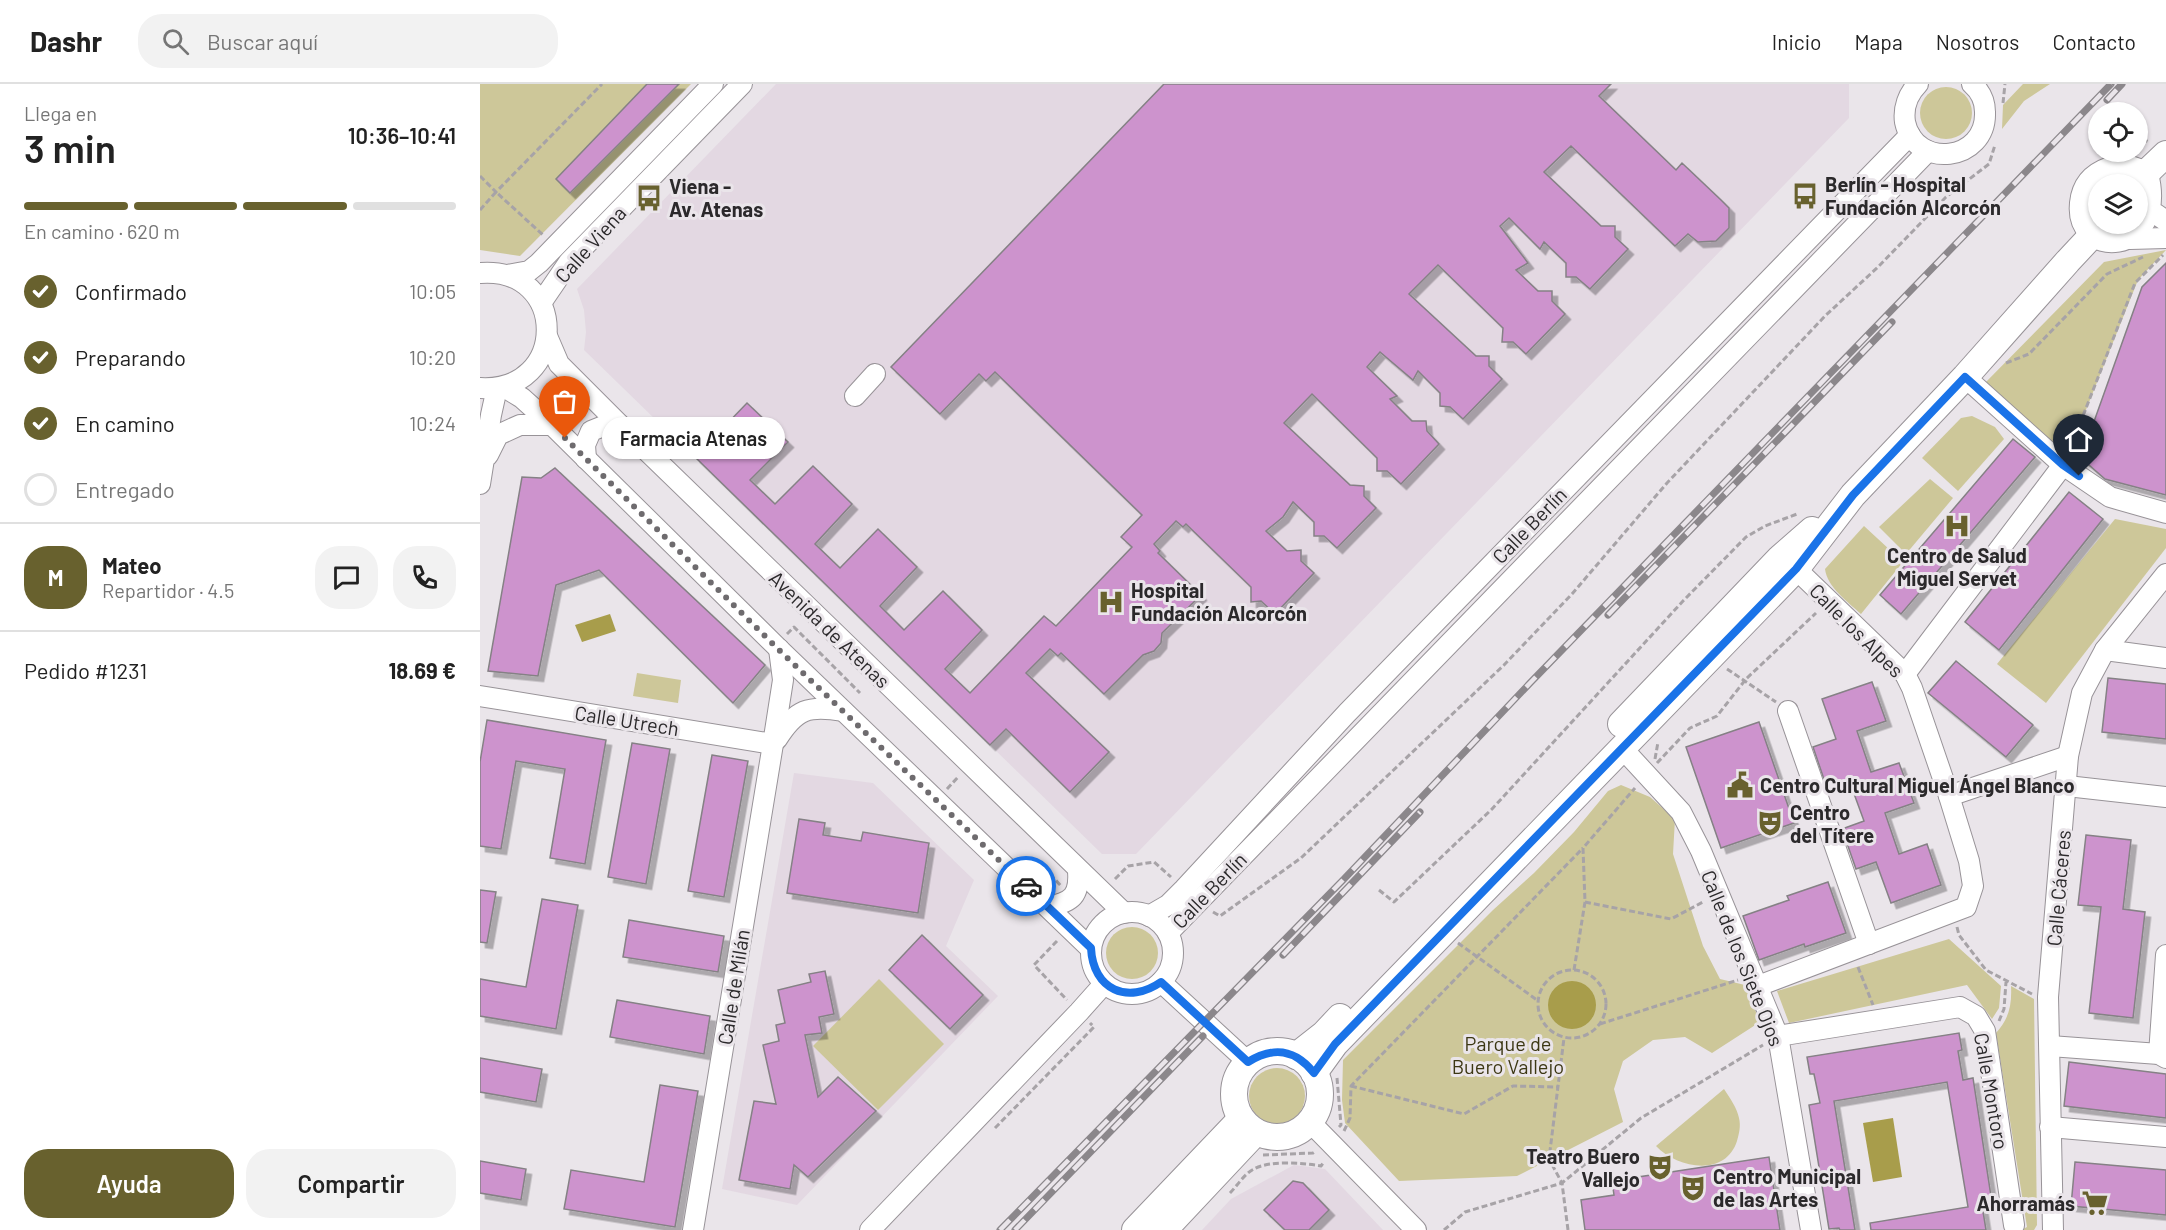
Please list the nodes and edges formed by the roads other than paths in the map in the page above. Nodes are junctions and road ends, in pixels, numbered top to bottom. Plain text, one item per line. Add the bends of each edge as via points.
1 (713, 84) edge
2 (742, 84) edge
3 (1908, 88) edge
4 (1982, 89) edge
5 (1910, 135) junction
6 (1928, 151) junction
7 (2166, 154) edge
8 (2101, 174) edge
9 (2145, 174) joint
10 (2148, 180) edge
11 (2088, 187) edge
12 (2161, 218) edge
13 (2088, 221) edge
14 (2093, 234) edge
15 (2100, 234) edge
16 (2166, 238) edge
17 (2130, 239) junction
18 (480, 273) edge
19 (507, 275) junction
20 (541, 303) junction
21 (547, 336) junction
22 (875, 374) dead end
23 (1965, 377) junction
24 (494, 387) edge
25 (855, 396) dead end
26 (552, 425) junction
27 (620, 425) junction
28 (586, 459) junction
29 (484, 463) junction
30 (2063, 465) junction
31 (480, 484) edge
32 (1853, 495) junction
33 (2166, 513) edge
34 (1796, 569) junction
35 (2164, 578) edge
36 (777, 648) junction
37 (2105, 650) junction
38 (2166, 658) edge
39 (1905, 674) junction
40 (480, 696) edge
41 (848, 705) junction
42 (1788, 711) road end
43 (774, 744) junction
44 (1622, 748) junction
45 (2068, 756) junction
46 (2067, 786) junction
47 (1949, 796) junction
48 (2166, 797) edge
49 (1078, 870) junction
50 (1191, 896) junction
51 (1048, 907) junction
52 (1124, 913) junction
53 (1149, 916) junction
54 (1168, 933) junction
55 (1869, 945) junction
56 (1091, 948) junction
57 (2166, 955) edge
58 (1756, 981) junction
59 (1161, 982) junction
60 (1104, 984) junction
61 (1778, 1036) junction
62 (2050, 1046) junction
63 (2163, 1056) edge
64 (1248, 1062) junction
65 (1305, 1065) junction
66 (1310, 1122) junction
67 (1249, 1126) junction
68 (2050, 1127) junction
69 (2166, 1137) edge
70 (2014, 1225) dead end
71 (693, 1230) edge
72 (870, 1230) edge
73 (1135, 1230) edge
74 (1164, 1230) edge
75 (1416, 1230) edge
76 (1811, 1230) edge
77 (2053, 1230) edge

1 - 19 street, Calle Viena via 556,247 528,271
2 - 20 street, Calle Viena via 569,262
3 - 5 street via 1904,116
4 - 6 street via 1986,120 1977,139 1960,152
5 - 6 street
5 - 50 street, Calle Berlín via 1347,713
6 - 50 street, Calle Berlín
7 - 9 main road
8 - 9 main road via 2117,168
10 - 12 main road
11 - 13 main road via 2084,198
12 - 17 main road
14 - 23 main road
15 - 17 main road via 2117,240
16 - 17 street
18 - 19 street
19 - 20 street via 522,282
20 - 21 street, Avenida de Atenas via 547,319
21 - 24 street via 534,368 520,380
21 - 27 street, Avenida de Atenas via 559,364
22 - 25 street
23 - 30 street
23 - 32 main road
24 - 26 street via 522,398
24 - 29 street
26 - 28 street
26 - 29 street via 520,425 498,435
27 - 28 street via 591,431 585,445
27 - 49 street, Avenida de Atenas
28 - 36 street
29 - 31 street
30 - 33 street via 2110,497
30 - 39 street
32 - 34 main road
32 - 65 main road via 1780,558 1324,1034
34 - 39 street, Calle los Alpes
34 - 44 main road
35 - 37 street, Calle Cáceres
36 - 41 street
36 - 43 street, Calle de Milán via 783,680
37 - 38 street
37 - 45 street, Calle Cáceres via 2082,693
39 - 47 street, Calle los Alpes
40 - 43 street, Calle Utrech
41 - 43 street, Calle de Milán via 802,712 788,721
41 - 51 street
42 - 55 street
43 - 71 street, Calle de Milán
44 - 58 street, Calle de los Siete Ojos via 1681,812
44 - 65 main road via 1335,1044
45 - 46 street, Calle Cáceres
45 - 47 street
46 - 48 street
46 - 62 street, Calle Cáceres via 2048,998
47 - 55 street, Calle los Alpes via 1973,886 1966,906
49 - 51 street via 1079,883 1073,898
49 - 52 street, Avenida de Atenas
50 - 53 street, Calle Berlín
50 - 54 street, Calle Berlín
51 - 56 street
52 - 53 street
52 - 56 street via 1102,925
53 - 54 street
54 - 59 street via 1173,959
55 - 58 street, Calle los Alpes
56 - 60 street via 1095,970
57 - 63 street
58 - 61 street, Calle de los Siete Ojos
59 - 60 street via 1137,993 1124,993
59 - 64 street
60 - 72 street
61 - 70 street, Calle Montoro via 1960,1006 1976,1016 1985,1031
61 - 76 street, Calle de los Siete Ojos
62 - 63 street
62 - 68 street, Calle Cáceres
64 - 65 main road via 1271,1052 1284,1052
64 - 67 main road via 1235,1083 1233,1096
65 - 66 main road via 1319,1085 1320,1098
66 - 67 main road via 1285,1137 1270,1137
66 - 75 street
67 - 73 main road
67 - 74 main road
68 - 69 street
68 - 77 street, Calle Cáceres

